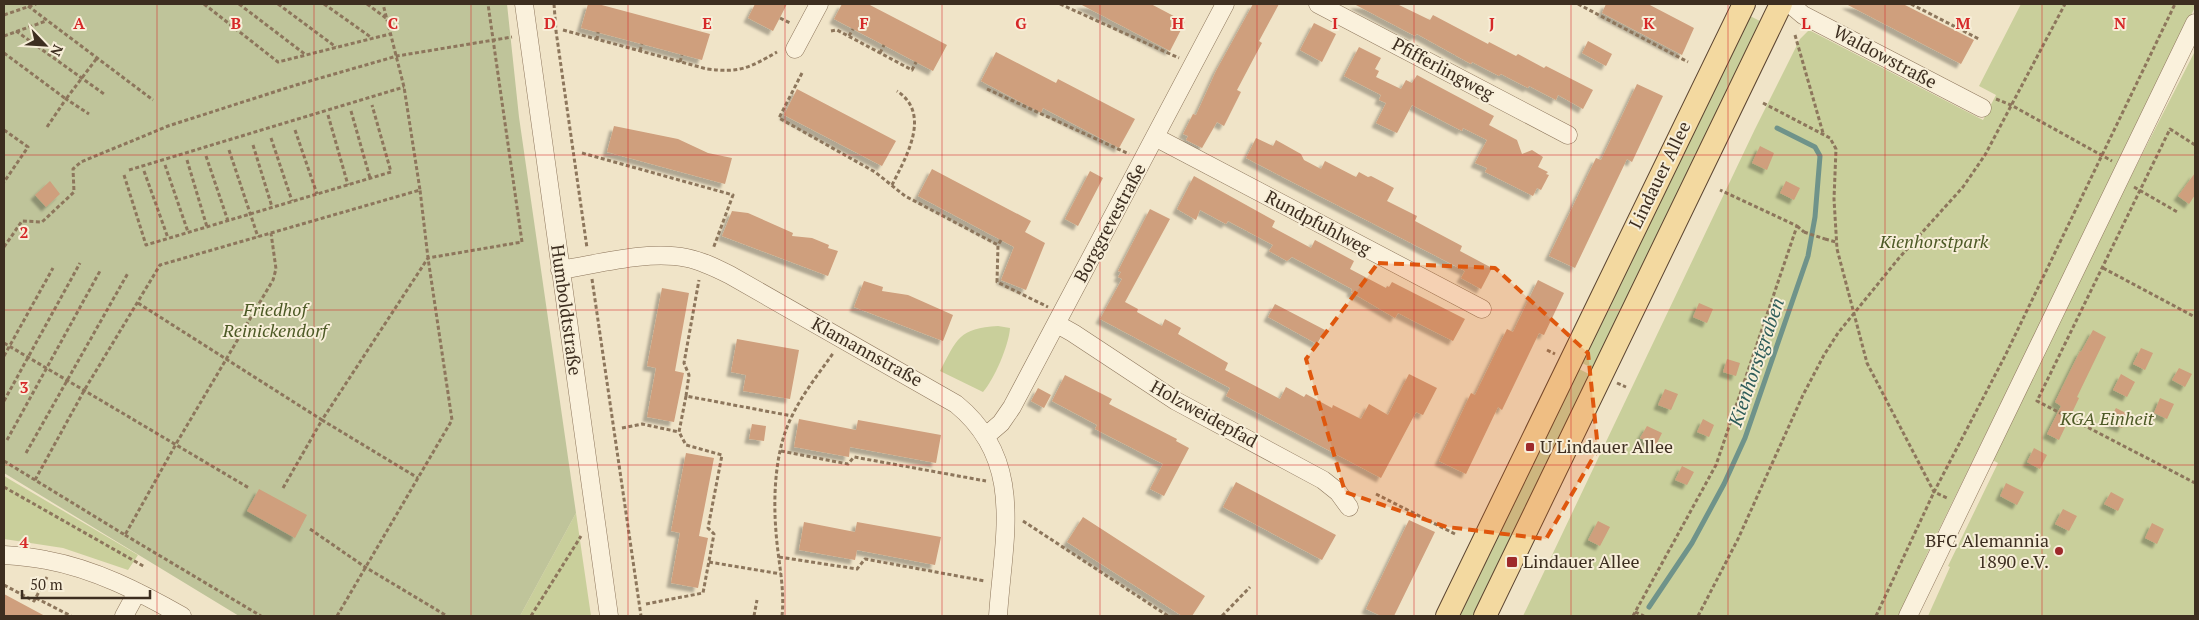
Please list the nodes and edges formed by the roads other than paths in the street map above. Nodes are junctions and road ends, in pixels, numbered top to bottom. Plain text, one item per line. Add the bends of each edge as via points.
1 (524, 4) edge
2 (819, 4) edge
3 (1225, 4) edge
4 (1318, 4) edge
5 (1744, 4) edge
6 (1781, 4) edge
7 (1790, 4) edge
8 (2195, 23) edge
9 (795, 49) dead end
10 (1982, 108) road end
11 (1568, 135) dead end
12 (1155, 138) junction
13 (560, 270) junction
14 (1482, 308) dead end
15 (1054, 316) junction
16 (986, 436) junction
17 (1349, 507) dead end
18 (4, 555) edge
19 (137, 592) junction
20 (124, 616) edge
21 (182, 616) edge
22 (609, 616) edge
23 (998, 616) edge
24 (1447, 616) edge
25 (1485, 616) edge
26 (1908, 616) edge

1 - 13 street, Humboldtstraße
2 - 9 street
3 - 12 street, Borggrevestraße
4 - 11 street, Pfifferlingweg
5 - 24 main road, Lindauer Allee
6 - 25 main road, Lindauer Allee
7 - 10 street, Waldowstraße via 1804,15
8 - 26 street
12 - 14 street, Rundpfuhlweg
12 - 15 street, Borggrevestraße
13 - 16 street, Klamannstraße via 661,256 704,263 949,398 970,415
13 - 22 street, Humboldtstraße
15 - 16 street, Borggrevestraße via 1012,407
15 - 17 street, Holzweidepfad via 1074,333 1182,405 1323,480
16 - 23 street, Klamannstraße via 999,463 1005,490
18 - 19 street via 82,569
19 - 20 street
19 - 21 street

